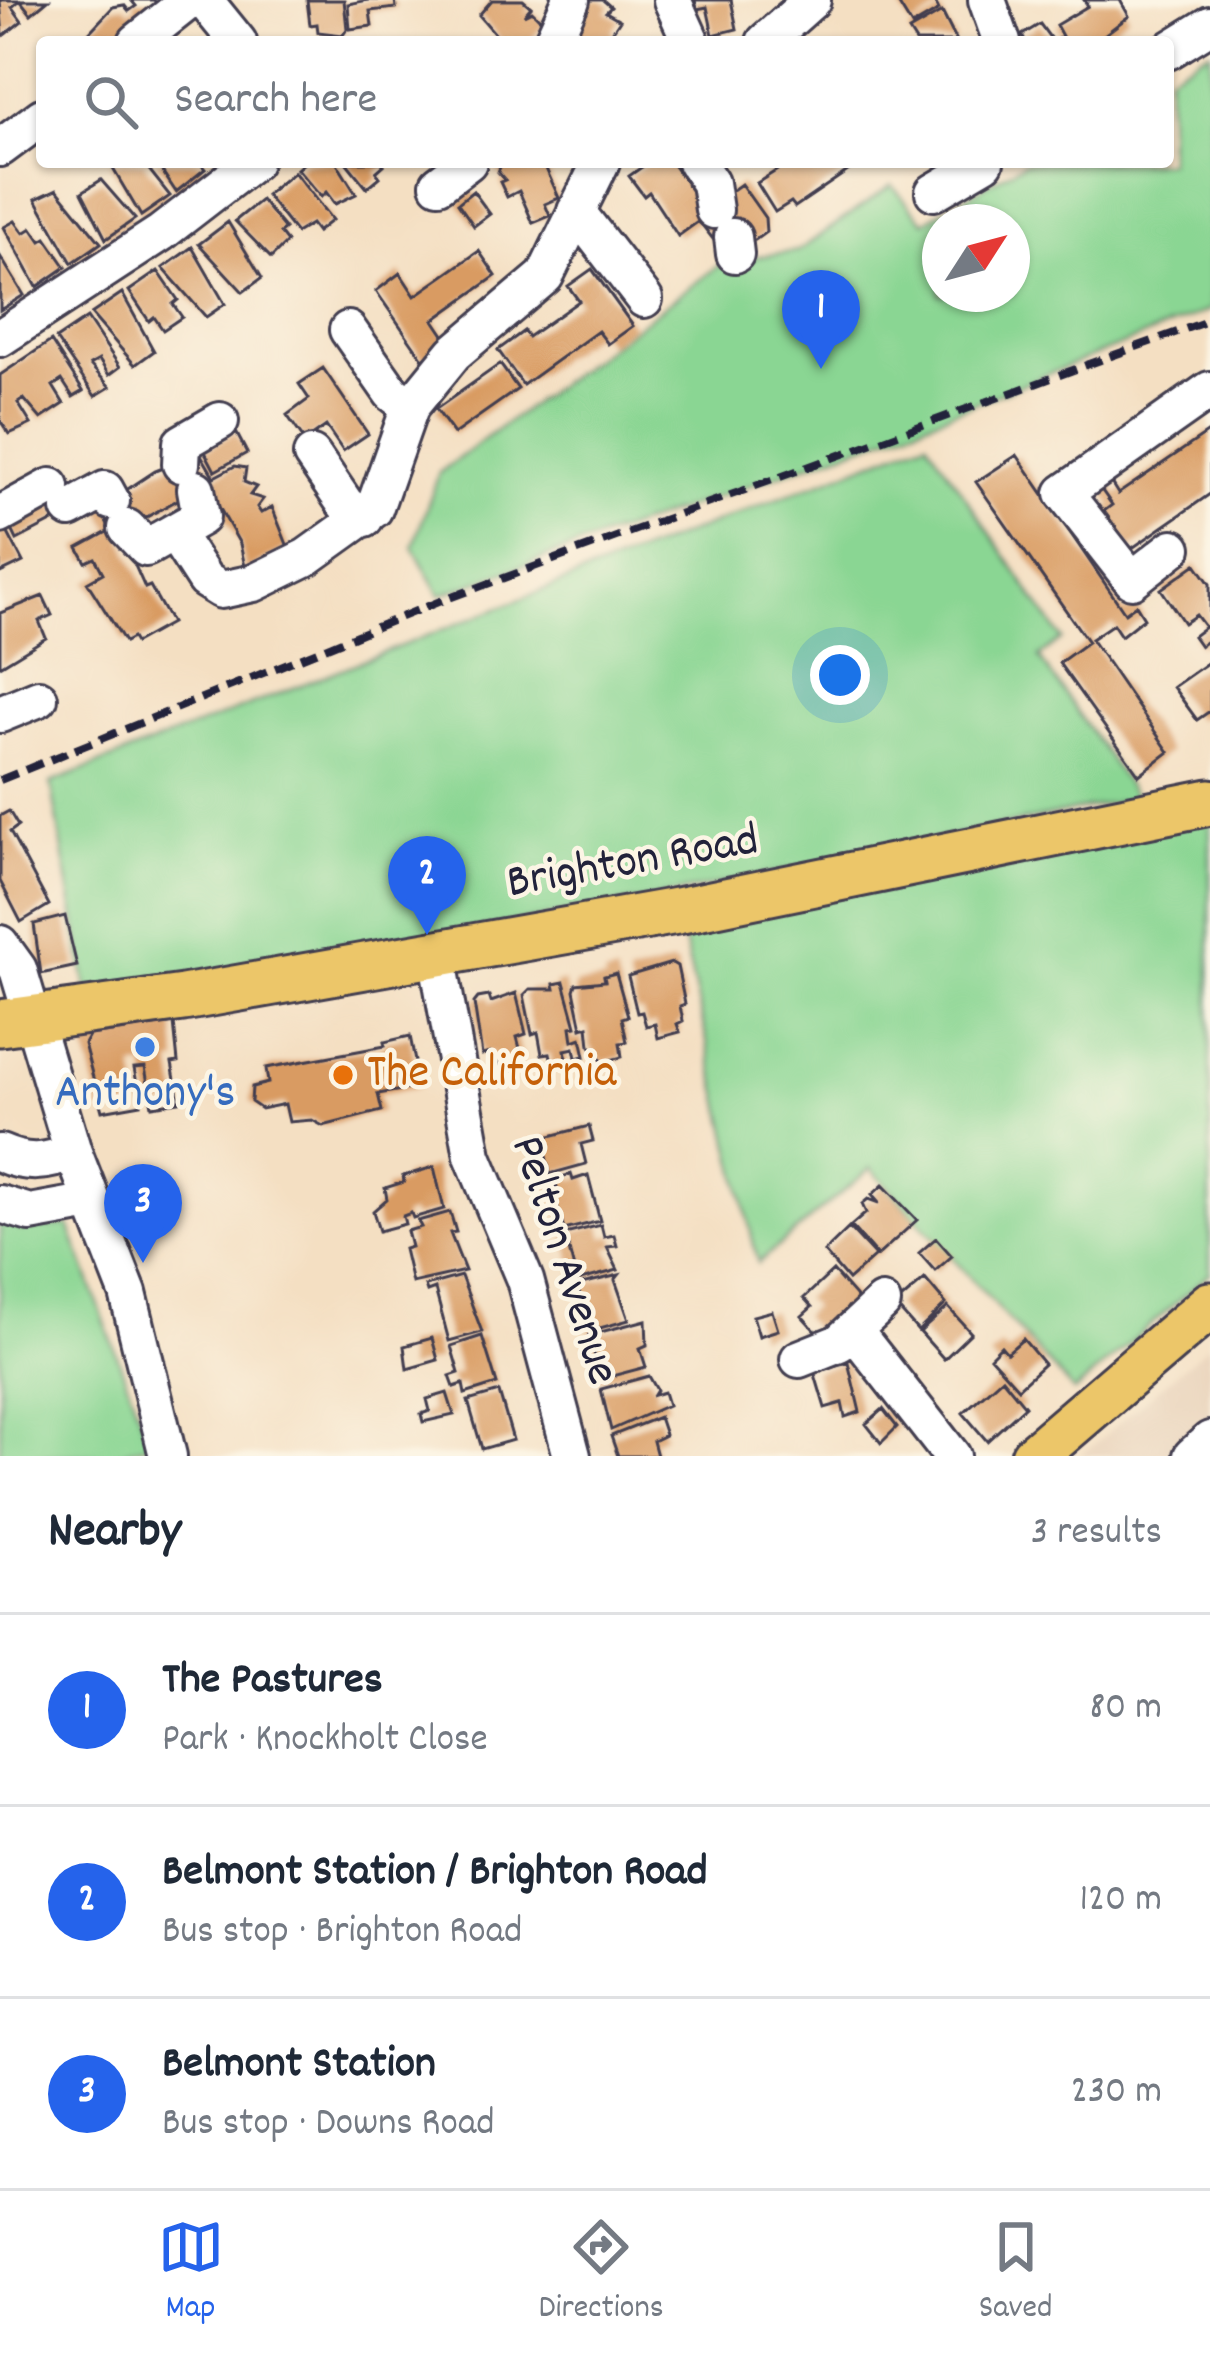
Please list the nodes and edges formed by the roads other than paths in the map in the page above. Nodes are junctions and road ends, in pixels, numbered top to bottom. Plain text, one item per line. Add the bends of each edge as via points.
1 (190, 0) edge
2 (204, 0) edge
3 (571, 0) edge
4 (672, 0) edge
5 (812, 0) edge
6 (987, 0) edge
7 (1210, 25) edge
8 (145, 36) edge
9 (233, 36) edge
10 (555, 36) edge
11 (688, 36) edge
12 (772, 36) edge
13 (1000, 36) edge
14 (1174, 47) edge
15 (245, 168) edge
16 (598, 168) edge
17 (700, 168) edge
18 (975, 168) edge
19 (934, 192) dead end
20 (576, 211) junction
21 (727, 234) dead end
22 (644, 298) dead end
23 (348, 330) dead end
24 (0, 338) edge
25 (1210, 390) edge
26 (410, 407) junction
27 (220, 421) dead end
28 (312, 454) dead end
29 (162, 511) junction
30 (0, 515) edge
31 (365, 518) junction
32 (1173, 548) dead end
33 (39, 698) dead end
34 (0, 714) edge
35 (1210, 802) edge
36 (0, 944) edge
37 (437, 954) junction
38 (17, 1021) edge
39 (73, 1152) junction
40 (0, 1153) edge
41 (91, 1202) junction
42 (0, 1204) edge
43 (882, 1303) dead end
44 (1210, 1304) edge
45 (855, 1332) junction
46 (799, 1359) dead end
47 (1210, 1440) edge
48 (168, 1456) edge
49 (572, 1456) edge
50 (952, 1456) edge
51 (1034, 1456) edge
52 (1192, 1456) edge

1 - 8 street
2 - 9 street
3 - 10 street
4 - 11 street
5 - 12 street
6 - 13 street
7 - 14 street
15 - 24 street
16 - 20 street
17 - 21 street
18 - 19 street
20 - 22 street
20 - 26 street via 545,276 454,352
23 - 26 street
25 - 32 street via 1064,493 1132,580
26 - 31 street
27 - 29 street via 182,443
28 - 31 street via 346,505
29 - 30 street via 105,490
29 - 31 street via 205,580 221,590 307,557
33 - 34 street
35 - 37 main road, Brighton Road via 876,874
36 - 38 street via 18,969
37 - 38 main road, Brighton Road
37 - 49 street, Pelton Avenue via 473,1156 525,1280
38 - 39 street
39 - 40 street via 22,1163
39 - 41 street
41 - 42 street via 30,1213
41 - 48 street via 128,1293
43 - 45 street
44 - 51 main road
45 - 46 street
45 - 50 street
47 - 52 street

